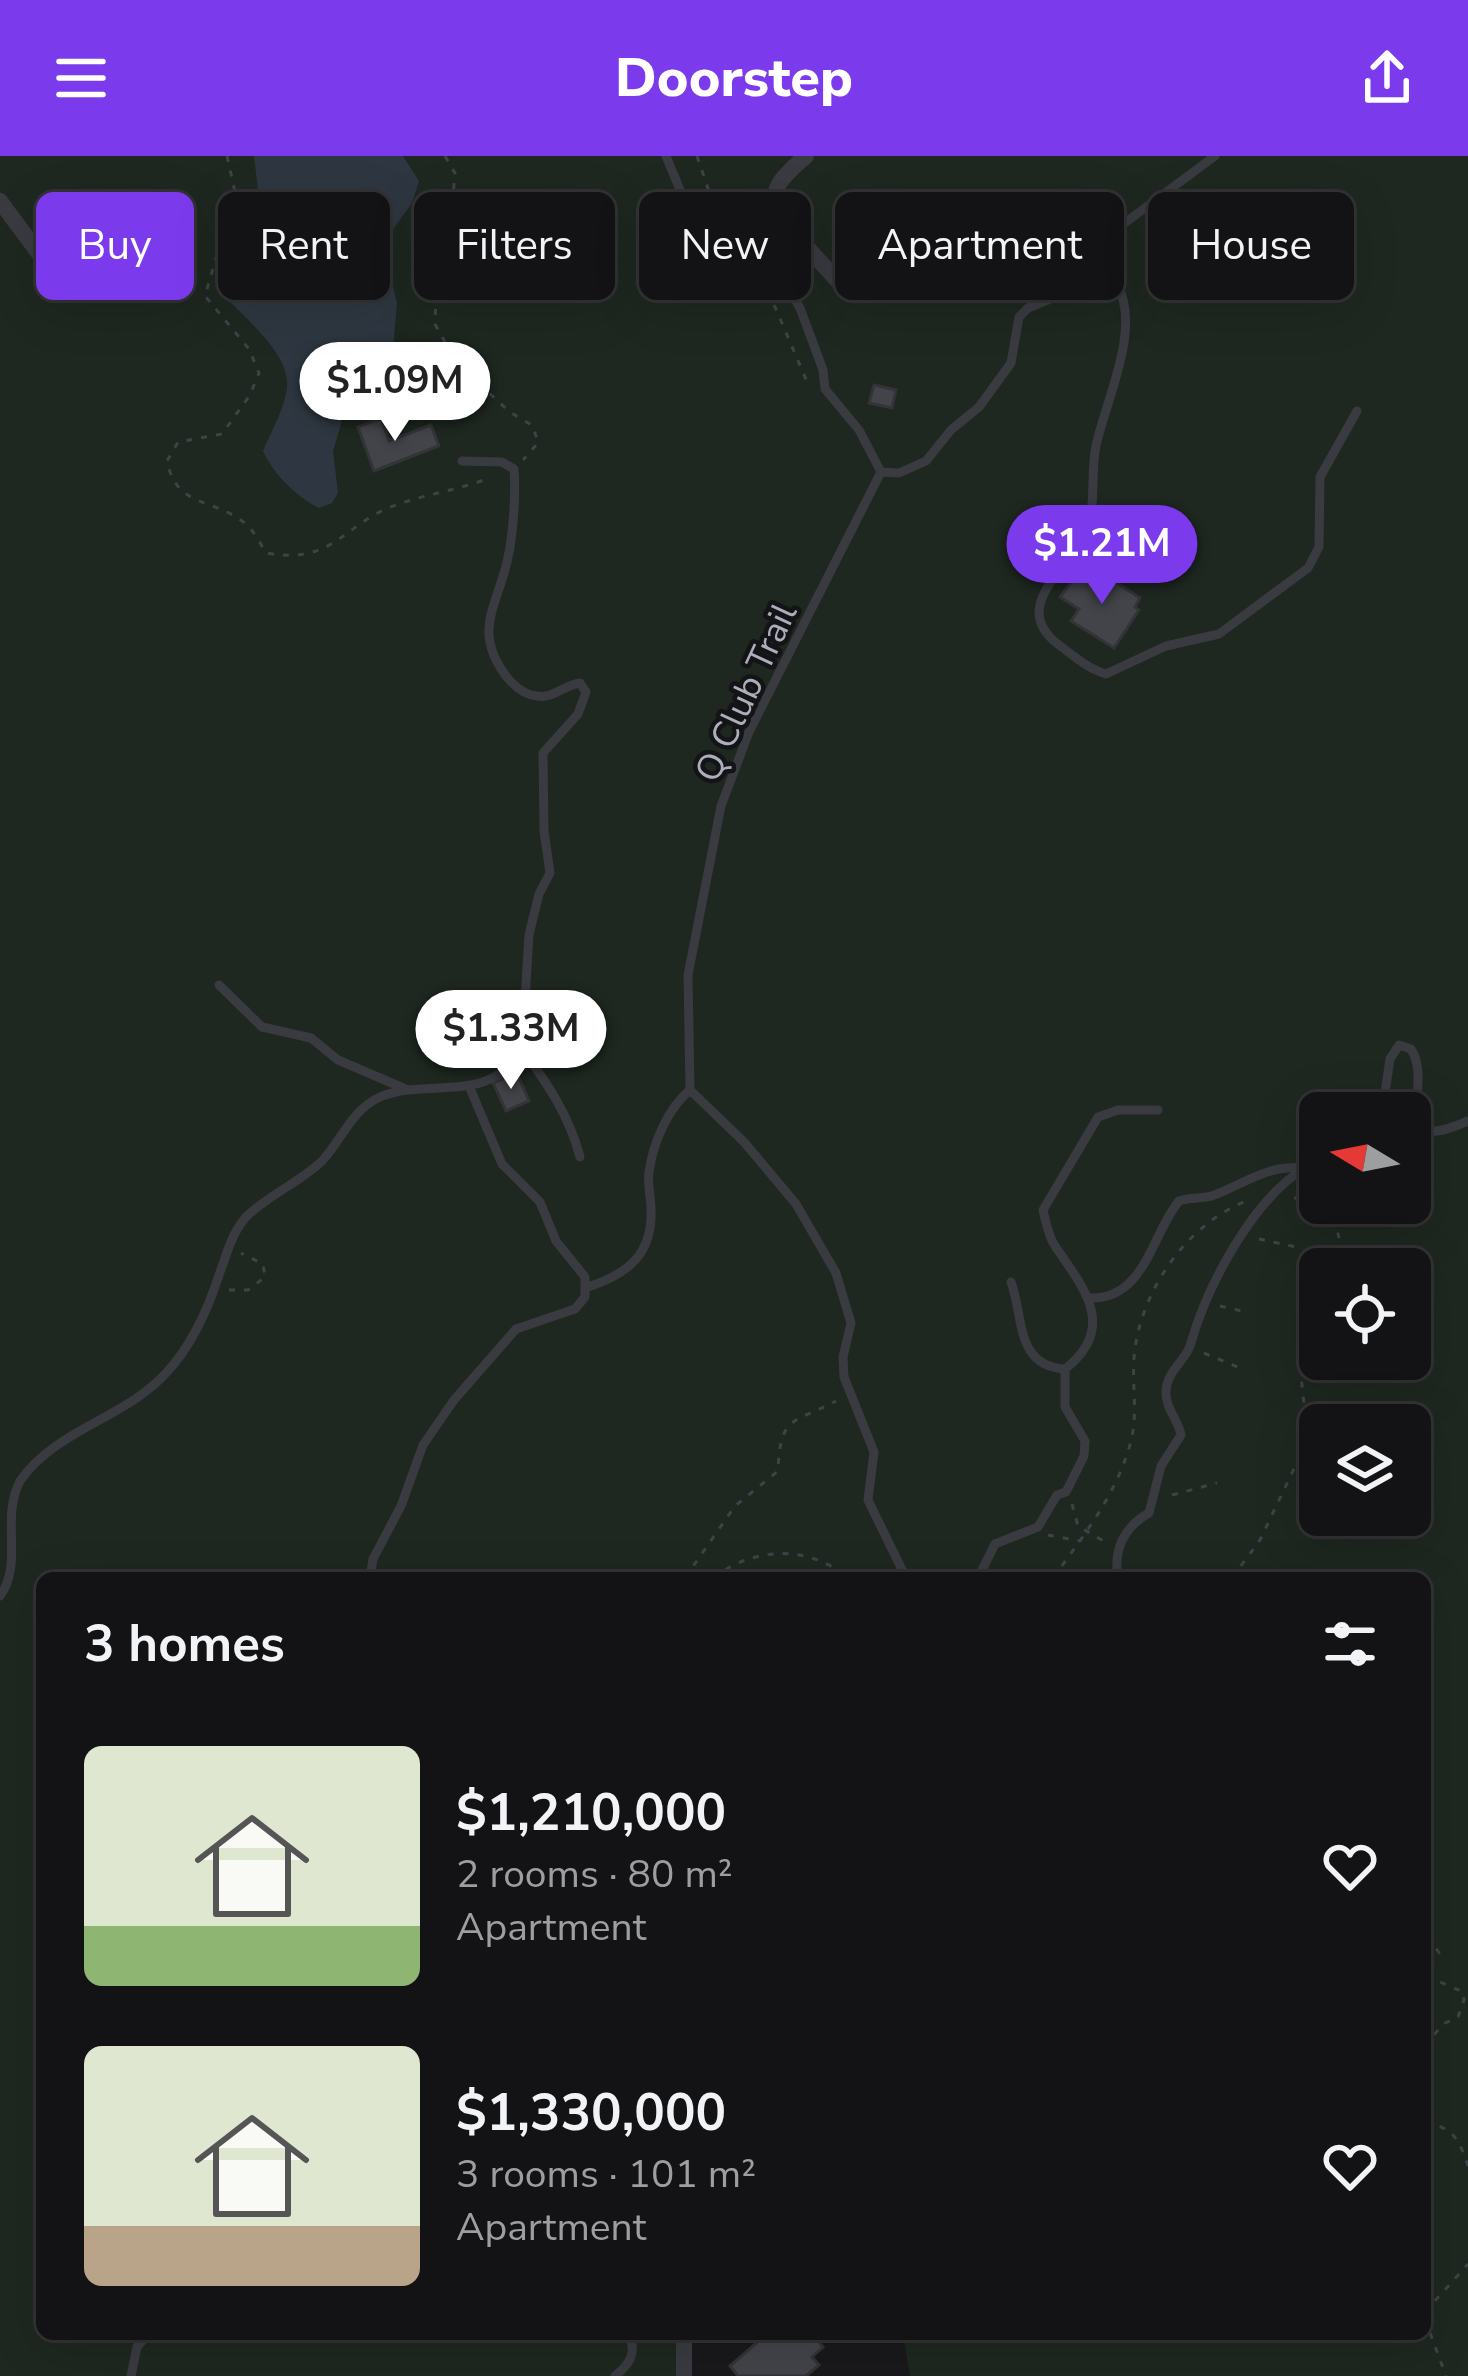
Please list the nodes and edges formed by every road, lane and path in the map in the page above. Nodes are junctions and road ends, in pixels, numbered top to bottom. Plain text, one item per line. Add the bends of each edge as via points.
1 (226, 156) edge
2 (445, 156) edge
3 (666, 156) edge
4 (806, 156) edge
5 (1216, 156) edge
6 (0, 201) edge
7 (1124, 224) edge
8 (36, 250) edge
9 (835, 278) edge
10 (1048, 300) edge
11 (1123, 300) edge
12 (1357, 411) dead end
13 (462, 461) dead end
14 (514, 469) junction
15 (881, 472) junction
16 (219, 985) dead end
17 (522, 1049) junction
18 (469, 1086) junction
19 (690, 1090) junction
20 (412, 1091) junction
21 (1385, 1092) edge
22 (1418, 1092) edge
23 (1158, 1110) dead end
24 (1468, 1121) edge
25 (1431, 1131) edge
26 (580, 1157) dead end
27 (1299, 1168) edge
28 (1299, 1173) edge
29 (1248, 1230) junction
30 (229, 1246) junction
31 (1297, 1247) dead end
32 (1011, 1282) dead end
33 (588, 1287) junction
34 (1090, 1298) junction
35 (208, 1304) junction
36 (1206, 1304) junction
37 (1246, 1312) dead end
38 (1191, 1348) junction
39 (1065, 1369) junction
40 (1245, 1370) dead end
41 (844, 1377) junction
42 (1301, 1380) edge
43 (1216, 1483) dead end
44 (1066, 1492) junction
45 (1153, 1501) junction
46 (1030, 1531) junction
47 (1081, 1542) dead end
48 (1117, 1548) junction
49 (371, 1572) edge
50 (689, 1572) edge
51 (723, 1572) edge
52 (841, 1572) edge
53 (903, 1572) edge
54 (981, 1572) edge
55 (1118, 1572) edge
56 (1236, 1572) edge
57 (0, 1596) edge
58 (1431, 1978) edge
59 (1431, 2038) edge
60 (1431, 2125) edge
61 (1468, 2166) edge
62 (1468, 2264) edge
63 (1431, 2309) edge
64 (1431, 2333) edge
65 (143, 2340) edge
66 (631, 2340) edge
67 (684, 2340) edge
68 (131, 2376) edge
69 (615, 2376) edge
70 (684, 2376) edge
71 (1446, 2376) edge

1 - 14 path via 239,211 206,296 259,374 222,434 178,442 167,461 171,480 194,500 240,519 266,553 288,556 318,553 392,506
2 - 14 path via 454,173 452,207 431,231 427,258 435,325 457,364 533,426 538,443
3 - 15 lane via 698,231 719,256 762,267 787,285 825,389
4 - 9 street via 772,201
5 - 7 lane
6 - 8 street
10 - 15 lane via 1019,317 1011,363 979,407 926,461
11 - 12 lane via 1125,332 1097,441 1090,520 1055,572 1039,622 1094,671 1106,674 1166,646 1220,634 1308,568 1319,547 1320,477
13 - 14 lane
14 - 17 lane via 507,564 489,617 493,657 526,694 551,696 574,683 586,692 578,714 543,753 550,873 529,935
15 - 19 lane, Q Club Trail via 749,732 721,806 688,975
16 - 20 lane via 262,1028 311,1038 338,1060
17 - 18 lane via 492,1079
17 - 26 lane via 543,1074
18 - 20 lane
18 - 33 lane via 502,1164 540,1202
19 - 33 lane via 676,1101 649,1173 647,1245 618,1277
19 - 41 lane via 796,1204 836,1273 851,1323
20 - 30 lane via 368,1104 325,1158 246,1217
21 - 22 lane via 1399,1045 1418,1063
23 - 34 lane via 1098,1117 1043,1210 1055,1247
24 - 25 lane
27 - 34 lane via 1268,1170 1215,1196 1179,1201 1145,1264 1112,1294
28 - 29 lane via 1269,1196
29 - 31 path
29 - 36 lane
30 - 35 lane
30 - 35 path via 263,1264 265,1276 259,1286 224,1290
32 - 39 lane via 1023,1342 1046,1366
33 - 49 lane via 575,1310 516,1329 454,1400 423,1445
34 - 39 lane via 1088,1338
35 - 57 lane via 163,1377 59,1444 19,1484 8,1518 10,1580
36 - 37 path
36 - 38 lane
38 - 40 path
38 - 45 lane via 1169,1376 1167,1403 1180,1435
39 - 44 lane via 1065,1407 1085,1441
41 - 50 path via 838,1400 799,1415 779,1439 778,1471 736,1506
41 - 53 lane via 874,1452 868,1500
42 - 56 path via 1304,1450
43 - 45 path
44 - 46 lane
44 - 48 path via 1078,1526
45 - 48 lane
46 - 47 path
46 - 54 lane via 995,1544
48 - 55 lane
51 - 52 path via 772,1553 812,1557
58 - 59 path via 1463,1992 1464,2000 1458,2017
60 - 61 path via 1459,2137
62 - 63 path
64 - 71 path
65 - 68 lane
66 - 69 lane via 630,2360
67 - 70 street

